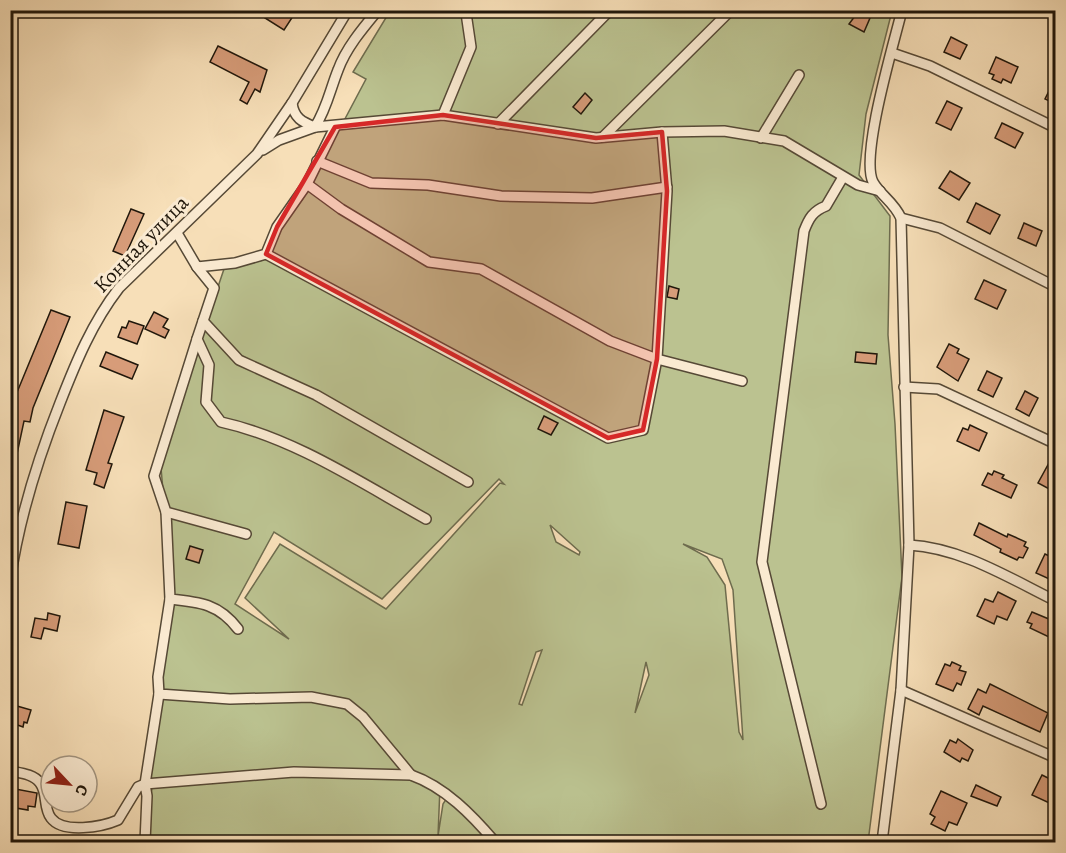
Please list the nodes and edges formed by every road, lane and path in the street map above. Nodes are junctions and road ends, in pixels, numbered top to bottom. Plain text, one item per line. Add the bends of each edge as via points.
1 (348, 10) edge
2 (378, 10) edge
3 (468, 10) edge
4 (610, 10) edge
5 (731, 10) edge
6 (902, 10) edge
7 (892, 53) junction
8 (799, 75) dead end
9 (292, 103) junction
10 (443, 115) junction
11 (498, 124) junction
12 (335, 127) junction
13 (315, 128) junction
14 (1056, 128) edge
15 (662, 132) junction
16 (603, 137) junction
17 (761, 138) junction
18 (257, 154) junction
19 (317, 161) junction
20 (843, 177) junction
21 (307, 184) junction
22 (667, 187) junction
23 (880, 191) junction
24 (901, 218) junction
25 (177, 233) junction
26 (266, 254) junction
27 (197, 267) junction
28 (1056, 287) edge
29 (203, 321) junction
30 (197, 339) junction
31 (657, 359) junction
32 (742, 381) dead end
33 (904, 387) junction
34 (1056, 444) edge
35 (468, 482) dead end
36 (165, 512) junction
37 (426, 519) dead end
38 (246, 534) dead end
39 (909, 545) junction
40 (10, 581) edge
41 (170, 599) junction
42 (1056, 601) edge
43 (238, 629) dead end
44 (900, 690) junction
45 (159, 694) junction
46 (1056, 758) edge
47 (10, 771) edge
48 (411, 775) junction
49 (145, 784) junction
50 (820, 804) dead end
51 (145, 843) edge
52 (495, 843) edge
53 (882, 843) edge

1 - 9 street
2 - 13 street via 348,51 326,110
3 - 10 street via 471,47
4 - 11 street
5 - 16 street
6 - 7 street
7 - 14 street via 930,66
7 - 23 street via 872,135 872,180
8 - 17 street
9 - 13 street via 294,114
9 - 18 street
10 - 11 street
10 - 12 street
11 - 16 street
12 - 13 street
12 - 19 street
13 - 18 street via 279,140
15 - 16 street
15 - 17 street via 724,131
15 - 22 street
17 - 20 street via 784,141
18 - 25 street, Конная улица
19 - 21 street
19 - 22 street via 371,183 428,185 501,196 592,198
20 - 23 street
20 - 50 street via 826,207 816,210 804,231 762,562
21 - 26 street via 277,227
21 - 31 street via 429,262 481,270 610,341
22 - 31 street
23 - 24 street via 894,204
24 - 28 street via 940,228
24 - 33 street
25 - 27 street
25 - 40 street, Конная улица via 119,288 90,331 27,493
26 - 27 street via 235,263
26 - 31 street via 608,438 643,430
27 - 29 street via 214,288
29 - 30 street
29 - 35 street via 239,360 315,395
30 - 36 street via 154,476
30 - 37 street via 208,365 206,402 221,422 249,428 324,463
31 - 32 street
33 - 34 street via 938,389
33 - 39 street
36 - 38 street
36 - 41 street
39 - 42 street via 964,557
39 - 44 street
41 - 43 street via 208,605 227,614
41 - 45 street
44 - 46 street
44 - 53 street
45 - 48 street via 231,699 311,697 347,705 363,717
45 - 49 street
47 - 49 street via 33,776 40,783 51,818 71,827 118,820 138,787
48 - 49 street via 294,772
48 - 52 street via 426,780 462,806
49 - 51 street

